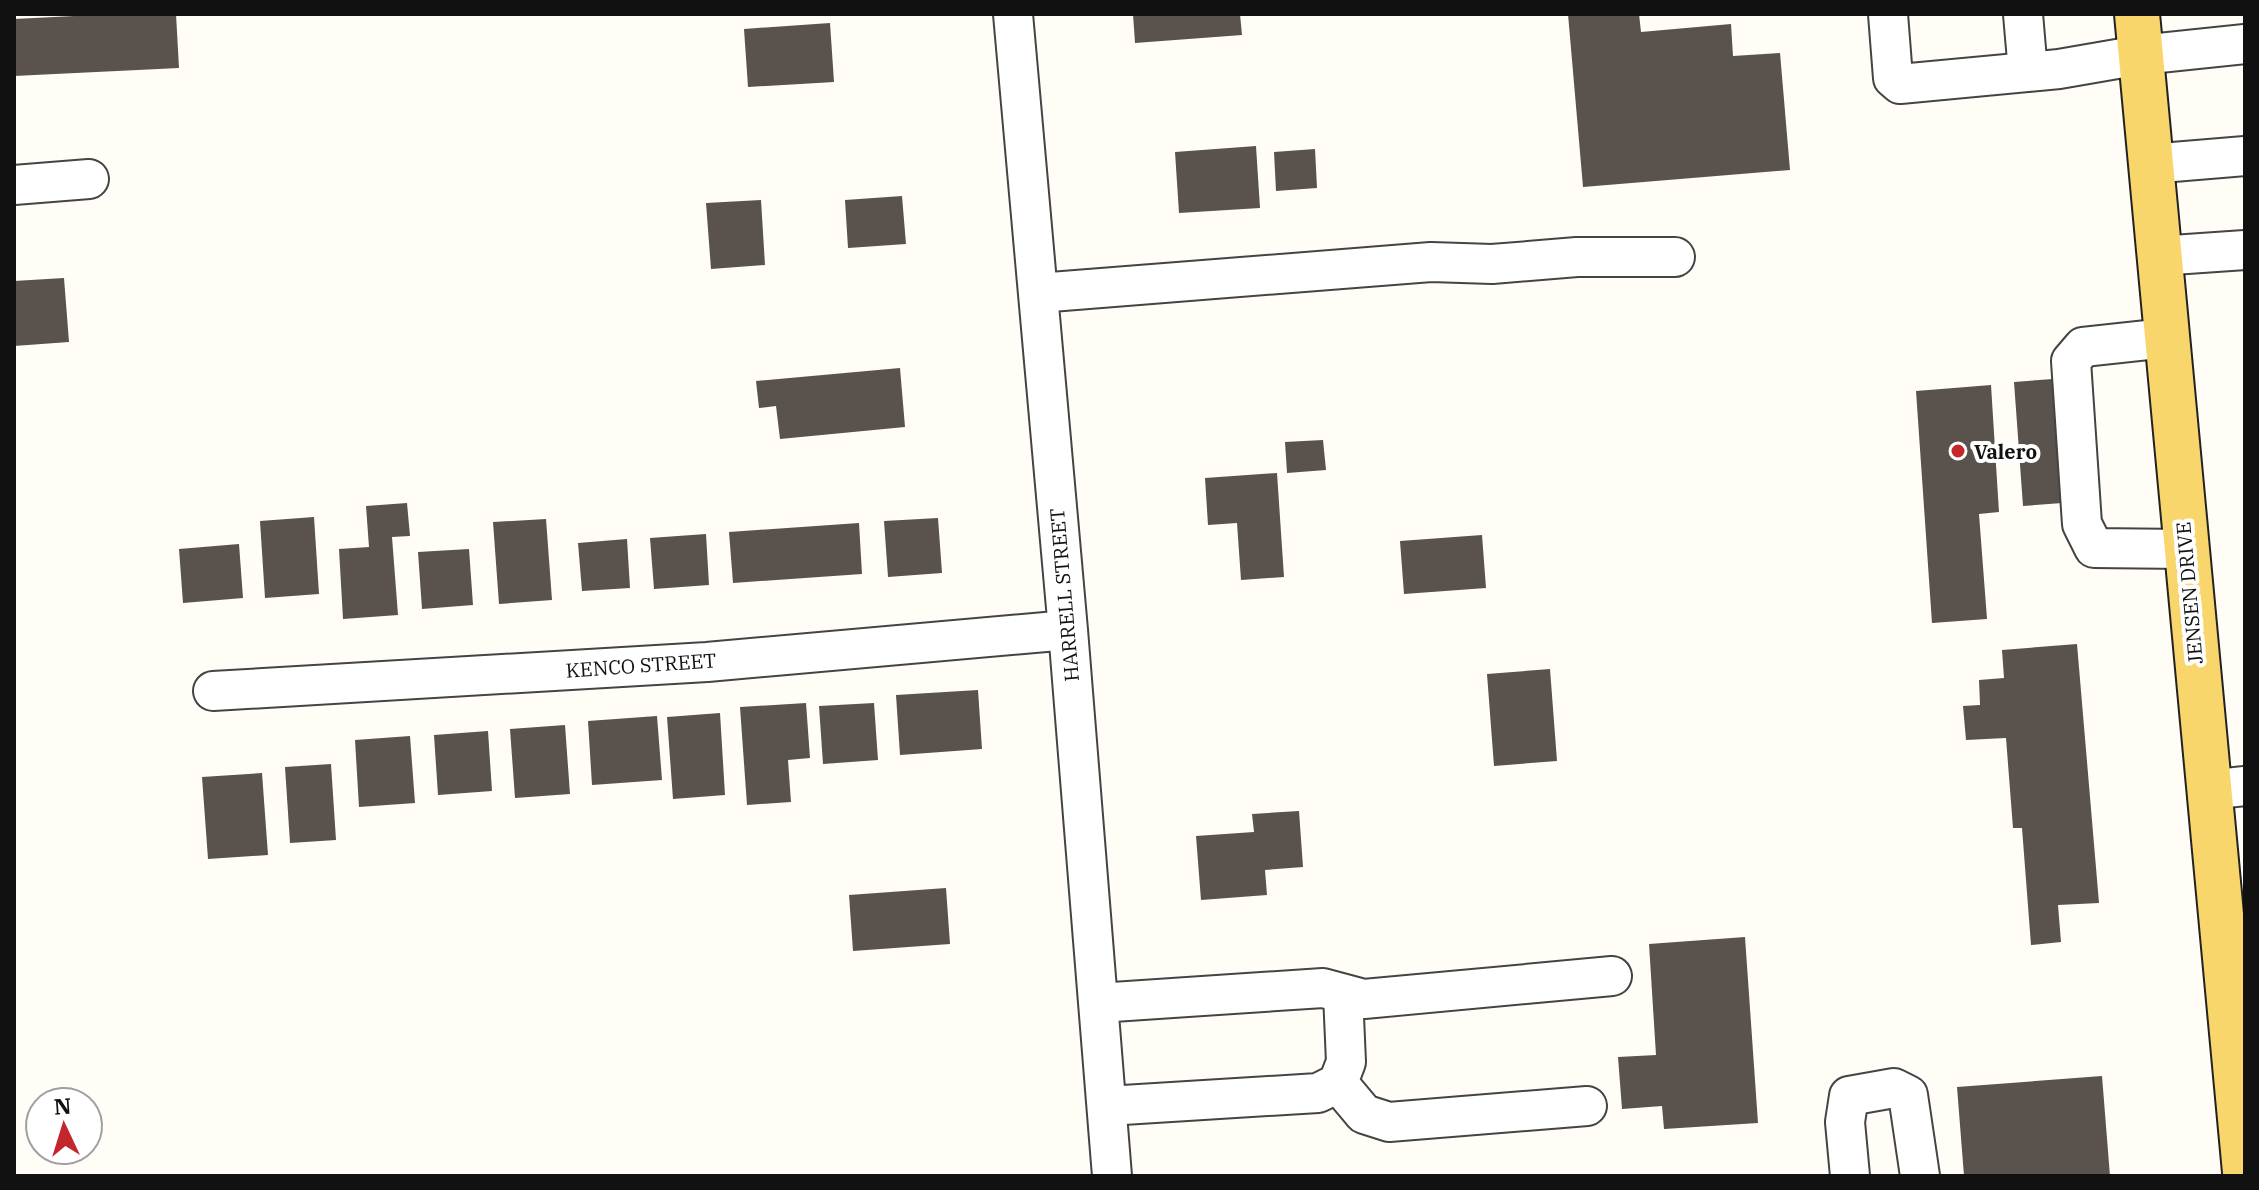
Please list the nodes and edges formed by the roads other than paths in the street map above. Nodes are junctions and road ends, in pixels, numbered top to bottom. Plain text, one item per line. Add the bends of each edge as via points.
1 (1013, 14) edge
2 (1888, 14) edge
3 (2023, 14) edge
4 (2138, 35) edge
5 (2245, 44) edge
6 (2028, 72) junction
7 (2245, 156) edge
8 (2149, 164) junction
9 (89, 179) dead end
10 (14, 185) edge
11 (2245, 250) edge
12 (2158, 256) junction
13 (1675, 257) dead end
14 (1038, 293) junction
15 (2166, 338) junction
16 (2185, 549) junction
17 (1068, 630) junction
18 (213, 691) dead end
19 (2226, 788) edge
20 (1612, 976) dead end
21 (1343, 994) junction
22 (1098, 1003) junction
23 (1338, 1083) junction
24 (1107, 1106) junction
25 (1587, 1106) dead end
26 (2245, 1172) edge
27 (1112, 1176) edge
28 (1850, 1176) edge
29 (1920, 1176) edge

1 - 14 street, HARRELL STREET
2 - 6 street via 1893,78 1900,84
3 - 6 street
4 - 5 street
4 - 6 street
4 - 8 main road, JENSEN DRIVE
7 - 8 street
8 - 12 main road, JENSEN DRIVE
9 - 10 street
11 - 12 street
12 - 15 main road, JENSEN DRIVE
13 - 14 street via 1431,262
14 - 17 street, HARRELL STREET
15 - 16 main road, JENSEN DRIVE
15 - 16 street via 2083,347 2071,361 2082,524 2094,548
16 - 19 main road, JENSEN DRIVE
17 - 18 street, KENCO STREET via 707,662
17 - 22 street, HARRELL STREET
19 - 26 main road, JENSEN DRIVE
20 - 21 street via 1364,999
21 - 22 street via 1323,988
21 - 23 street via 1346,1062
22 - 24 street, HARRELL STREET
23 - 24 street via 1318,1093
23 - 25 street via 1364,1114 1389,1122
24 - 27 street, HARRELL STREET
28 - 29 street via 1845,1122 1849,1096 1894,1088 1908,1095

